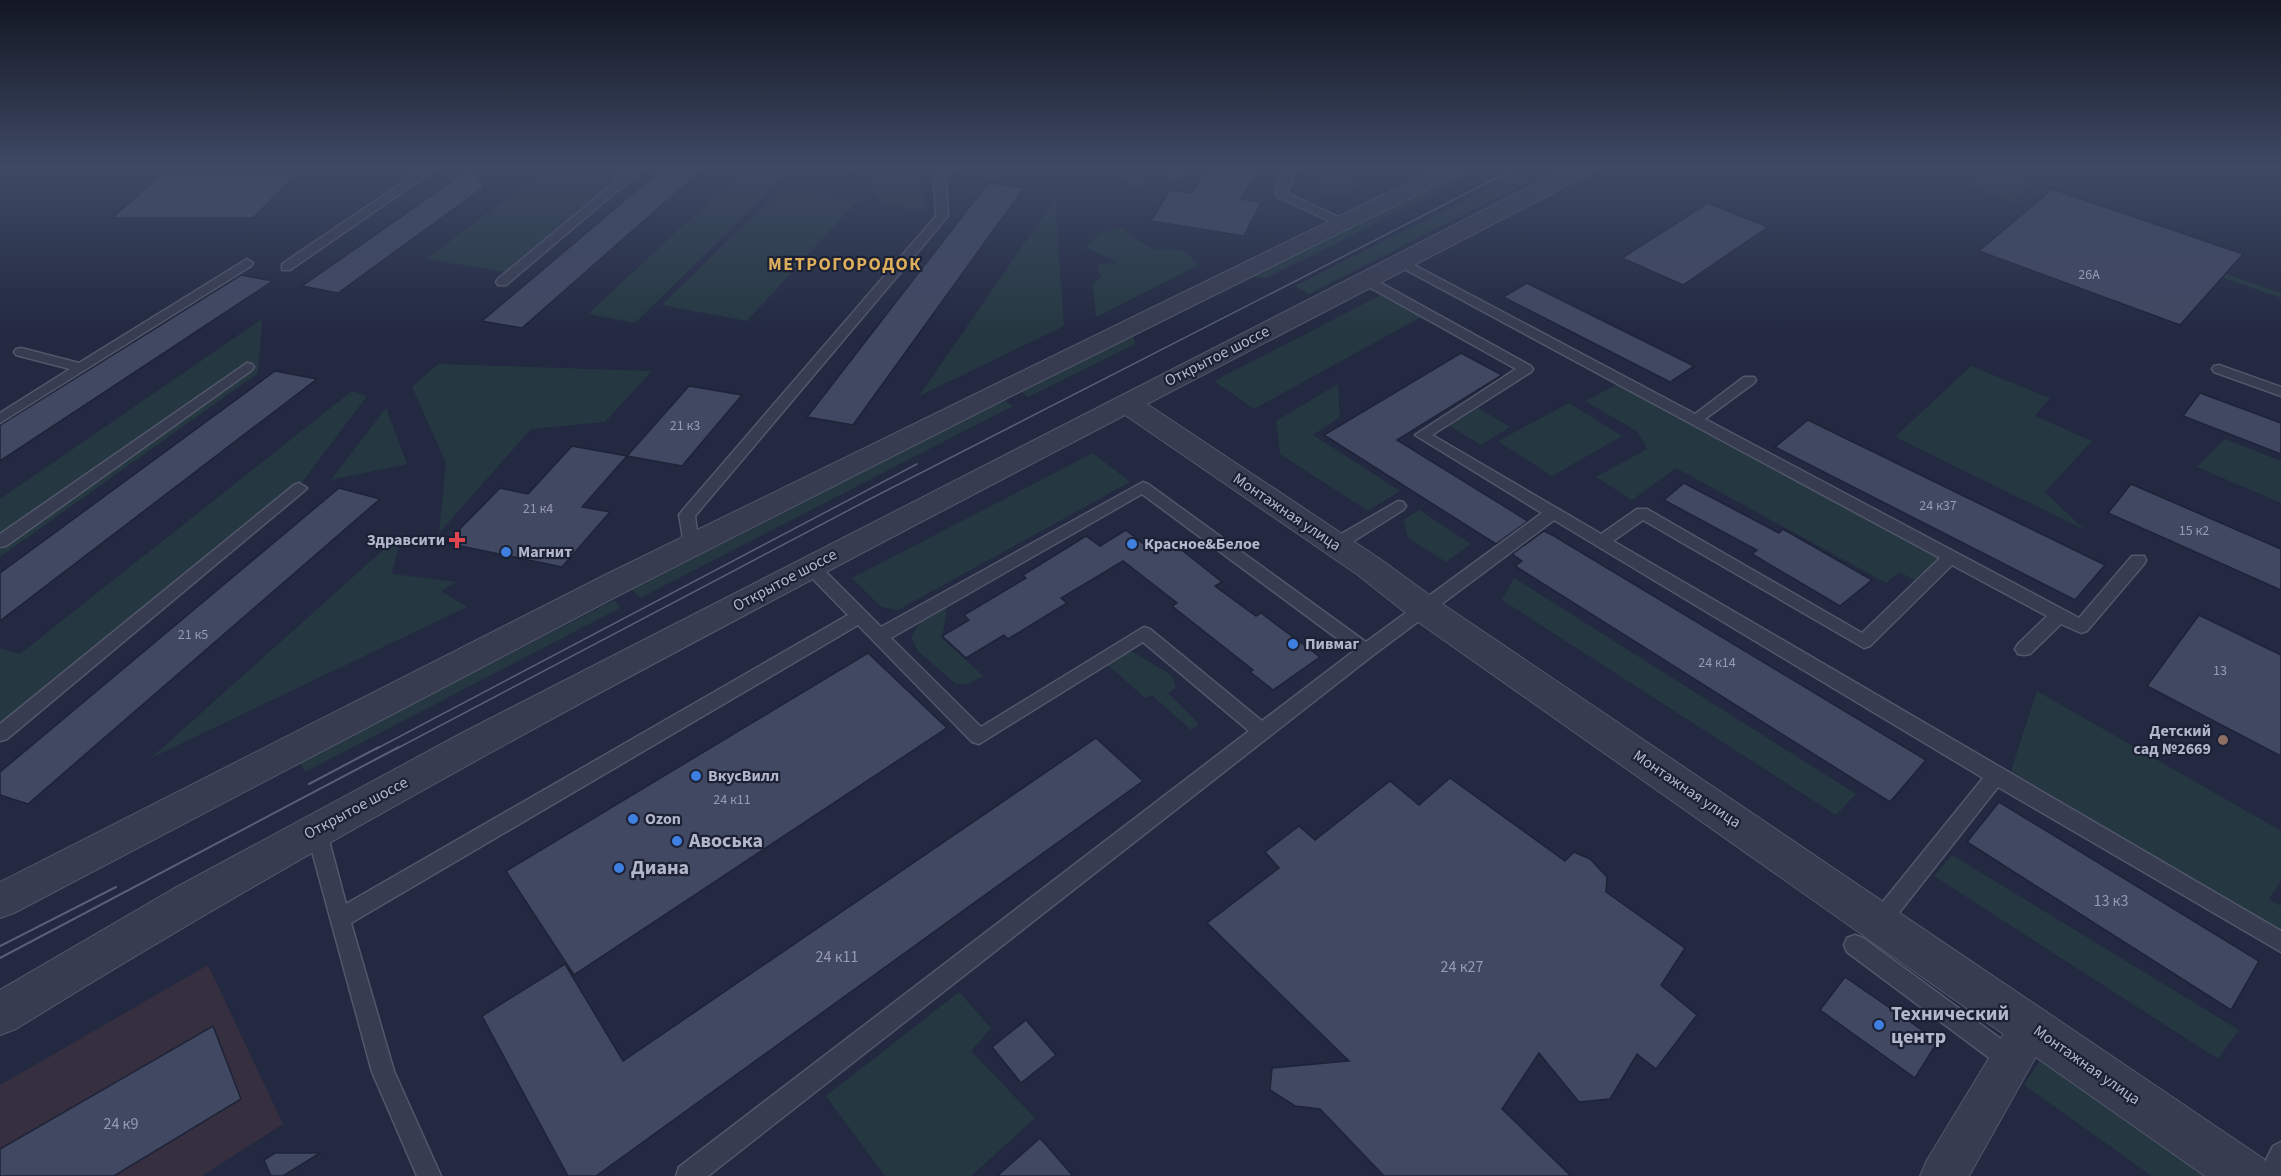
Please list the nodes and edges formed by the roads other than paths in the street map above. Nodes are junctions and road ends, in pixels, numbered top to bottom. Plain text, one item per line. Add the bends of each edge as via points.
1 (351, 223) edge
2 (573, 223) edge
3 (936, 223) edge
4 (1343, 223) edge
5 (1476, 223) edge
6 (1401, 262) junction
7 (248, 263) dead end
8 (286, 267) dead end
9 (1366, 280) junction
10 (502, 282) dead end
11 (21, 352) dead end
12 (247, 367) dead end
13 (81, 368) junction
14 (2219, 369) dead end
15 (1749, 380) dead end
16 (2281, 392) edge
17 (1126, 403) junction
18 (0, 419) edge
19 (1695, 420) junction
20 (299, 488) dead end
21 (1398, 506) dead end
22 (1553, 513) junction
23 (0, 542) edge
24 (1600, 542) junction
25 (1335, 545) junction
26 (691, 546) junction
27 (1951, 557) junction
28 (2138, 560) dead end
29 (811, 567) junction
30 (1423, 608) junction
31 (2059, 615) junction
32 (859, 616) junction
33 (879, 636) junction
34 (2024, 649) dead end
35 (1366, 651) junction
36 (1263, 732) junction
37 (0, 734) edge
38 (1996, 776) junction
39 (316, 829) junction
40 (0, 901) edge
41 (339, 919) junction
42 (1867, 933) junction
43 (2281, 942) edge
44 (0, 1014) edge
45 (2022, 1043) junction
46 (2281, 1154) edge
47 (429, 1176) edge
48 (688, 1176) edge
49 (1944, 1176) edge
50 (2247, 1176) edge
51 (2270, 1176) edge

1 - 8 lane
2 - 10 lane
3 - 26 lane via 687,515
4 - 26 street
5 - 6 street, Открытое шоссе
6 - 9 street, Открытое шоссе
6 - 19 lane
7 - 13 lane
9 - 17 street, Открытое шоссе
9 - 22 lane via 1526,369 1422,435
11 - 13 lane
12 - 23 lane
13 - 18 lane
14 - 16 lane
15 - 19 lane
17 - 25 street, Монтажная улица
17 - 29 street, Открытое шоссе
19 - 27 lane
20 - 37 lane
21 - 25 lane
22 - 24 lane
22 - 30 lane
24 - 27 lane via 1642,513 1864,642
24 - 38 lane
25 - 30 street, Монтажная улица
26 - 40 street
27 - 31 lane
28 - 31 lane via 2081,627
29 - 32 lane
29 - 39 street, Открытое шоссе
30 - 35 lane
30 - 42 street, Монтажная улица
31 - 34 lane
32 - 33 lane
32 - 41 lane
33 - 35 lane via 1143,487
33 - 36 lane via 979,737 1144,633
35 - 36 lane
36 - 48 lane
38 - 42 lane
38 - 43 lane
39 - 41 lane
39 - 44 street, Открытое шоссе
41 - 47 lane via 383,1072
42 - 45 street, Монтажная улица
45 - 49 street
45 - 50 street, Монтажная улица
46 - 51 lane

